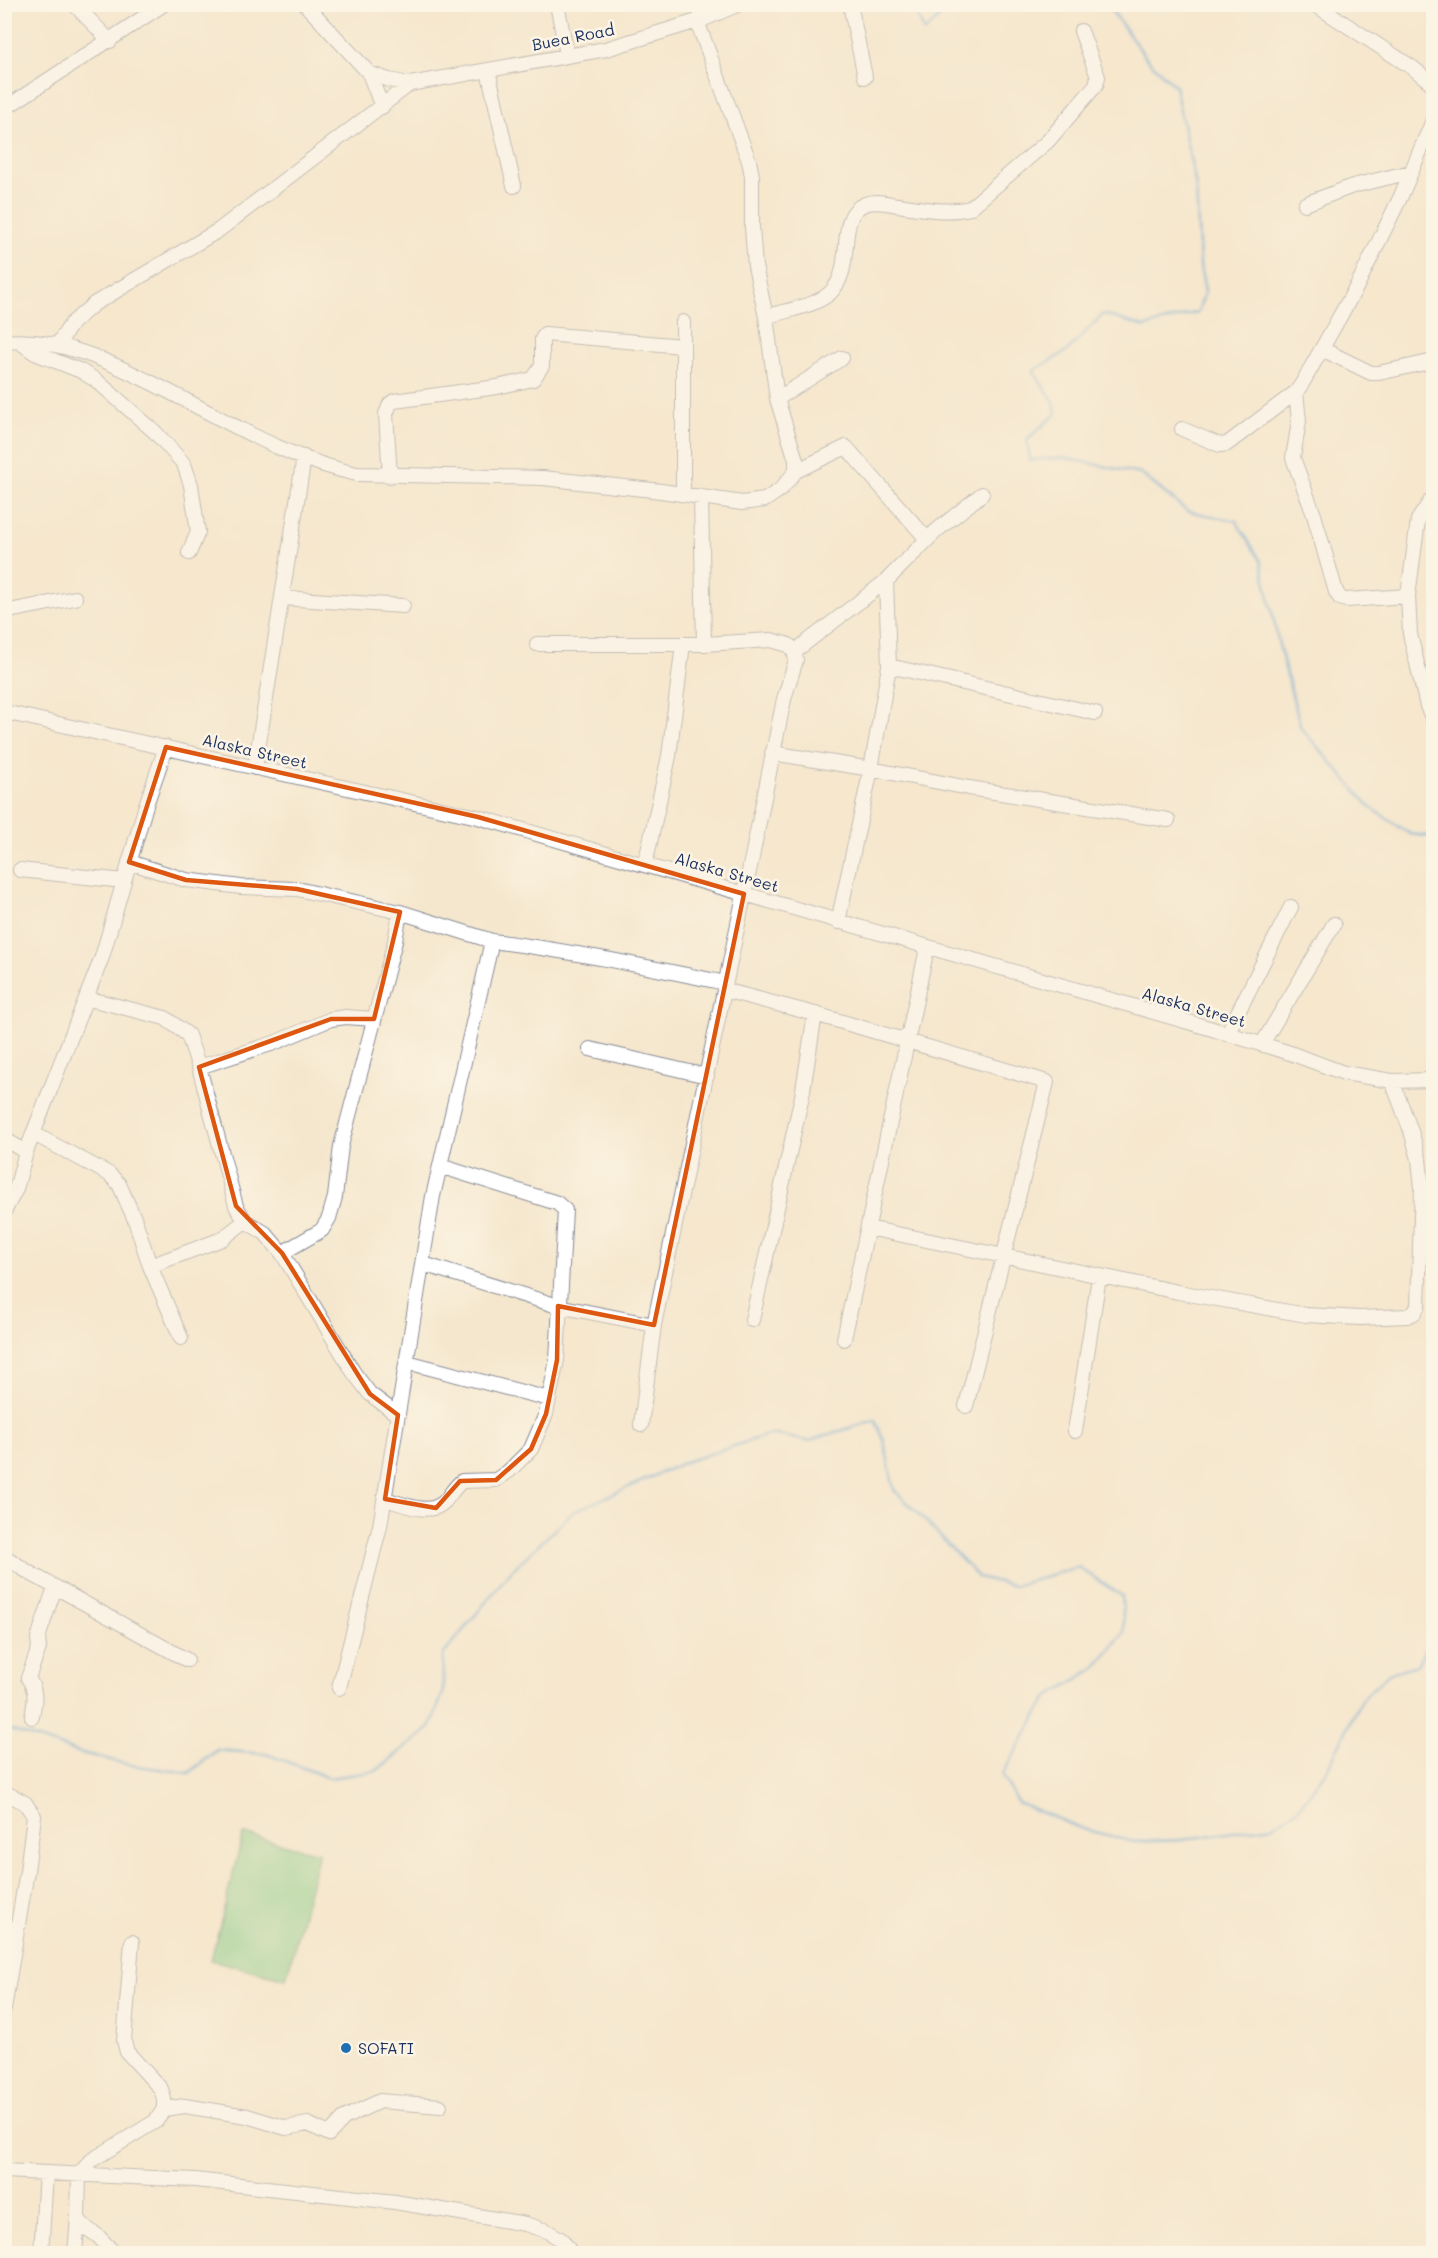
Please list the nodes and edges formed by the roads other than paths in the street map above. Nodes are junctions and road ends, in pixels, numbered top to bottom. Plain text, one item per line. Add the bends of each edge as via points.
1 (74, 4) edge
2 (164, 4) edge
3 (305, 4) edge
4 (557, 4) edge
5 (698, 4) edge
6 (739, 4) edge
7 (850, 4) edge
8 (1324, 7) edge
9 (700, 20) junction
10 (1081, 31) dead end
11 (110, 40) junction
12 (567, 55) junction
13 (488, 70) junction
14 (369, 73) junction
15 (865, 77) dead end
16 (410, 84) junction
17 (1434, 84) edge
18 (382, 107) junction
19 (4, 109) edge
20 (1434, 118) edge
21 (1410, 172) junction
22 (514, 186) dead end
23 (1305, 204) dead end
24 (766, 316) junction
25 (683, 322) dead end
26 (11, 341) edge
27 (58, 344) junction
28 (683, 346) junction
29 (1322, 349) junction
30 (842, 358) dead end
31 (1434, 361) edge
32 (1296, 392) junction
33 (777, 399) junction
34 (1182, 429) dead end
35 (303, 457) junction
36 (796, 471) junction
37 (390, 476) junction
38 (683, 494) junction
39 (982, 494) dead end
40 (1434, 496) edge
41 (701, 498) junction
42 (927, 539) junction
43 (189, 553) dead end
44 (886, 581) junction
45 (1408, 596) junction
46 (75, 598) dead end
47 (282, 598) junction
48 (403, 606) dead end
49 (4, 612) edge
50 (537, 644) dead end
51 (683, 644) junction
52 (704, 644) junction
53 (794, 652) junction
54 (889, 666) junction
55 (4, 712) edge
56 (1095, 713) dead end
57 (1434, 721) edge
58 (166, 747) junction
59 (772, 753) junction
60 (255, 768) junction
61 (871, 769) junction
62 (1168, 820) dead end
63 (129, 862) junction
64 (645, 865) junction
65 (20, 870) dead end
66 (124, 881) junction
67 (744, 894) junction
68 (1291, 907) dead end
69 (400, 912) junction
70 (838, 922) junction
71 (1334, 924) dead end
72 (492, 941) junction
73 (927, 948) junction
74 (725, 986) junction
75 (86, 998) junction
76 (815, 1014) junction
77 (374, 1018) junction
78 (1227, 1034) junction
79 (906, 1042) junction
80 (1262, 1044) junction
81 (590, 1049) dead end
82 (199, 1067) junction
83 (707, 1076) junction
84 (1434, 1080) edge
85 (1392, 1081) junction
86 (34, 1134) junction
87 (4, 1139) edge
88 (26, 1152) junction
89 (440, 1166) junction
90 (4, 1212) edge
91 (245, 1221) junction
92 (868, 1228) junction
93 (282, 1253) junction
94 (1005, 1255) junction
95 (423, 1264) junction
96 (150, 1266) junction
97 (1099, 1277) junction
98 (558, 1306) junction
99 (752, 1320) dead end
100 (654, 1325) junction
101 (181, 1338) dead end
102 (844, 1339) dead end
103 (407, 1362) junction
104 (549, 1399) junction
105 (966, 1406) dead end
106 (398, 1415) junction
107 (641, 1425) dead end
108 (1075, 1431) dead end
109 (385, 1499) junction
110 (4, 1556) edge
111 (55, 1587) junction
112 (187, 1660) dead end
113 (339, 1688) dead end
114 (32, 1717) dead end
115 (4, 1791) edge
116 (10, 1941) edge
117 (132, 1942) dead end
118 (4, 2009) edge
119 (440, 2106) dead end
120 (164, 2109) junction
121 (4, 2158) edge
122 (7, 2171) edge
123 (46, 2173) junction
124 (79, 2174) junction
125 (78, 2217) junction
126 (40, 2253) edge
127 (75, 2253) edge
128 (115, 2253) edge
129 (572, 2253) edge

1 - 11 street
2 - 11 street
3 - 14 street
4 - 12 street
5 - 9 street
6 - 9 street, Buea Road
7 - 15 street
8 - 17 street
9 - 12 street, Buea Road via 606,49
9 - 24 street via 749,161 755,266
10 - 24 street via 1098,77 1096,85 1048,141 970,208 943,211 879,202 865,204 849,221 844,268 831,292 821,300
11 - 19 street
12 - 13 street, Buea Road
13 - 16 street, Buea Road
13 - 22 street
14 - 16 street
14 - 18 street
16 - 18 street
18 - 27 street via 219,230 94,304 72,323
20 - 21 street
21 - 23 street via 1353,186
21 - 29 street via 1357,286
24 - 33 street
25 - 28 street
26 - 27 street
26 - 43 street via 97,381 155,432 184,464 198,532
27 - 35 street via 106,360
28 - 37 street via 545,334 542,366 533,379 390,404 386,414
28 - 38 street
29 - 31 street via 1371,373
29 - 32 street
30 - 33 street
32 - 34 street via 1227,444 1220,445
32 - 45 street via 1299,421 1293,459 1336,592 1346,600
33 - 36 street
35 - 37 street via 344,471
35 - 47 street
36 - 41 street via 782,489 765,500 742,503
36 - 42 street via 846,447
37 - 38 street via 543,478
38 - 41 street
39 - 42 street
40 - 45 street via 1418,520
41 - 52 street
42 - 44 street
44 - 53 street
44 - 54 street
45 - 57 street via 1410,633
46 - 49 street
47 - 48 street
47 - 60 street
50 - 51 street
51 - 52 street
51 - 64 street via 669,756
52 - 53 street via 771,640 789,645
53 - 59 street via 796,660
54 - 56 street
54 - 61 street
55 - 58 street, Alaska Street
58 - 60 street, Alaska Street
58 - 63 street
59 - 61 street
59 - 67 street
60 - 64 street, Alaska Street via 478,817
61 - 62 street
61 - 70 street
63 - 66 street
63 - 69 street via 186,880 297,890
64 - 67 street, Alaska Street
65 - 66 street
66 - 75 street
67 - 70 street, Alaska Street
67 - 74 street
68 - 78 street
69 - 72 street
69 - 77 street
70 - 73 street, Alaska Street
71 - 80 street
72 - 74 street via 645,965
72 - 89 street
73 - 78 street, Alaska Street
73 - 79 street
74 - 76 street
74 - 83 street
75 - 82 street via 171,1021 188,1035
75 - 86 street
76 - 79 street
76 - 99 street via 802,1096
77 - 82 street via 331,1019 274,1043
77 - 93 street via 341,1146 336,1197 329,1218 322,1230
78 - 80 street, Alaska Street
79 - 92 street
79 - 94 street via 1047,1082
80 - 85 street, Alaska Street via 1344,1073
81 - 83 street
82 - 91 street via 230,1190
83 - 100 street
84 - 85 street, Alaska Street
85 - 97 street via 1419,1159 1422,1188 1420,1289 1414,1313 1360,1318 1306,1315
86 - 88 street
86 - 96 street via 109,1174 119,1185
87 - 88 street
88 - 90 street via 16,1190
89 - 95 street
89 - 98 street via 562,1206 565,1210
91 - 93 street via 265,1233
91 - 96 street via 222,1239
92 - 94 street
92 - 102 street
93 - 106 street via 354,1373 370,1394
94 - 97 street
94 - 105 street
95 - 98 street
95 - 103 street
96 - 101 street
97 - 108 street
98 - 100 street
98 - 104 street via 557,1360
100 - 107 street
103 - 104 street
103 - 106 street
104 - 109 street via 531,1449 496,1480 462,1480 436,1508 417,1508
106 - 109 street
109 - 113 street
110 - 111 street
111 - 112 street
111 - 114 street via 28,1678 36,1697
115 - 116 street via 26,1803 34,1816
116 - 118 street
117 - 120 street via 124,2041 127,2052 161,2089
119 - 120 street via 380,2101 344,2118 329,2134 308,2124 286,2128 247,2116 185,2106
120 - 124 street via 156,2121 92,2160
121 - 122 street
122 - 123 street
123 - 124 street
123 - 126 street
124 - 125 street
124 - 129 street via 195,2180 395,2202 525,2224 562,2240
125 - 127 street
125 - 128 street

